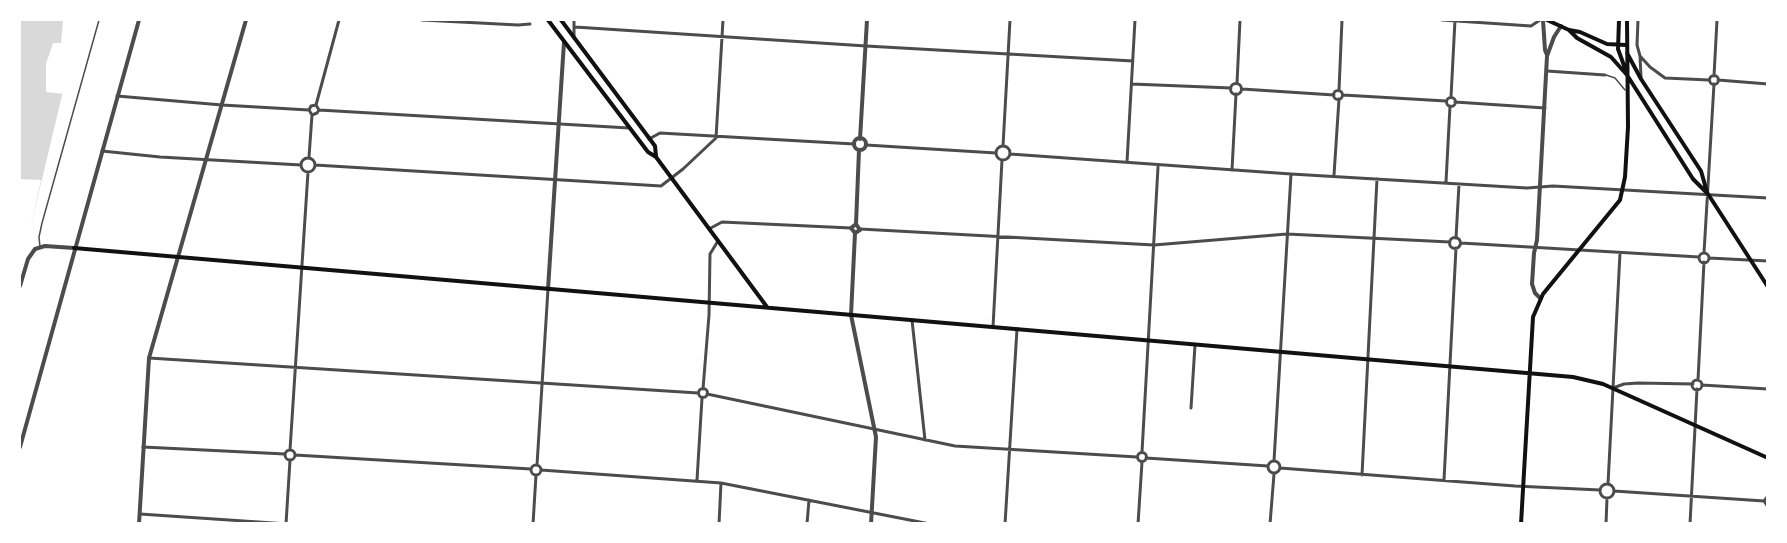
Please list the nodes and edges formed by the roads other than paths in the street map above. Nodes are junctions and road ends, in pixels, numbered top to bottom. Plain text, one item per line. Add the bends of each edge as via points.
1 (99, 20) edge
2 (139, 20) edge
3 (246, 20) edge
4 (339, 20) edge
5 (422, 20) edge
6 (548, 20) edge
7 (561, 20) edge
8 (574, 20) edge
9 (723, 20) edge
10 (867, 20) edge
11 (1010, 20) edge
12 (1135, 20) edge
13 (1240, 20) edge
14 (1342, 20) edge
15 (1442, 20) edge
16 (1455, 20) edge
17 (1544, 20) edge
18 (1619, 20) edge
19 (1627, 20) edge
20 (1638, 20) edge
21 (1717, 20) edge
22 (530, 24) dead end
23 (1561, 26) junction
24 (575, 27) junction
25 (1569, 30) junction
26 (722, 36) junction
27 (574, 38) junction
28 (564, 40) junction
29 (1618, 45) junction
30 (866, 46) junction
31 (1626, 47) junction
32 (1008, 54) junction
33 (1547, 56) junction
34 (1640, 56) junction
35 (1133, 61) junction
36 (1547, 71) junction
37 (1605, 75) joint
38 (1627, 75) junction
39 (1714, 76) junction
40 (1641, 79) junction
41 (1709, 80) junction
42 (1718, 80) junction
43 (1237, 83) junction
44 (1132, 84) junction
45 (1714, 84) junction
46 (1767, 84) edge
47 (1231, 88) junction
48 (1242, 89) junction
49 (1339, 90) junction
50 (1628, 93) junction
51 (1236, 94) junction
52 (1334, 95) junction
53 (1343, 95) junction
54 (117, 96) junction
55 (1451, 97) junction
56 (1339, 99) junction
57 (1446, 101) junction
58 (1455, 102) junction
59 (222, 105) junction
60 (316, 105) junction
61 (1450, 106) junction
62 (1545, 108) junction
63 (309, 110) junction
64 (319, 110) junction
65 (312, 114) junction
66 (558, 124) junction
67 (629, 128) junction
68 (716, 138) junction
69 (649, 139) junction
70 (860, 139) junction
71 (854, 144) junction
72 (866, 145) junction
73 (1003, 146) junction
74 (860, 150) junction
75 (102, 151) junction
76 (996, 153) junction
77 (1010, 154) junction
78 (309, 157) junction
79 (656, 157) junction
80 (206, 160) junction
81 (1002, 160) junction
82 (1127, 162) junction
83 (301, 165) junction
84 (315, 165) junction
85 (1158, 166) junction
86 (1232, 170) junction
87 (308, 172) junction
88 (1291, 174) junction
89 (1334, 176) junction
90 (672, 179) junction
91 (1377, 179) junction
92 (555, 181) junction
93 (1445, 183) junction
94 (1459, 184) junction
95 (1540, 187) junction
96 (1623, 190) junction
97 (1708, 194) junction
98 (1767, 198) edge
99 (856, 224) junction
100 (851, 228) junction
101 (709, 229) junction
102 (860, 229) junction
103 (855, 233) junction
104 (1287, 234) junction
105 (999, 236) junction
106 (1375, 237) junction
107 (1456, 238) junction
108 (718, 241) junction
109 (1450, 242) junction
110 (1461, 243) junction
111 (1154, 245) junction
112 (38, 248) junction
113 (74, 248) junction
114 (1456, 248) junction
115 (1536, 248) junction
116 (1580, 251) junction
117 (1620, 253) junction
118 (1704, 253) junction
119 (178, 257) junction
120 (1699, 257) junction
121 (1709, 258) junction
122 (1750, 260) junction
123 (1767, 261) edge
124 (1704, 262) junction
125 (301, 268) junction
126 (20, 286) edge
127 (1767, 287) edge
128 (548, 289) junction
129 (1540, 298) junction
130 (709, 303) junction
131 (768, 308) junction
132 (851, 315) junction
133 (912, 320) junction
134 (993, 327) junction
135 (1017, 329) junction
136 (1149, 341) junction
137 (1195, 345) junction
138 (1280, 352) junction
139 (149, 358) junction
140 (1369, 360) junction
141 (1450, 367) junction
142 (295, 368) junction
143 (1529, 374) junction
144 (1698, 380) junction
145 (542, 383) junction
146 (1693, 384) junction
147 (1702, 385) junction
148 (1613, 388) junction
149 (1767, 388) edge
150 (703, 389) junction
151 (1697, 389) junction
152 (698, 393) junction
153 (707, 394) junction
154 (702, 398) junction
155 (1191, 408) dead end
156 (1695, 425) junction
157 (25, 428) junction
158 (20, 430) edge
159 (875, 431) junction
160 (925, 440) junction
161 (20, 447) edge
162 (143, 447) junction
163 (290, 450) junction
164 (1009, 451) junction
165 (1142, 452) junction
166 (285, 454) junction
167 (295, 455) junction
168 (1137, 457) junction
169 (1146, 458) junction
170 (1767, 458) edge
171 (290, 460) junction
172 (1274, 461) junction
173 (1142, 462) junction
174 (537, 465) junction
175 (1268, 466) junction
176 (1280, 468) junction
177 (531, 469) junction
178 (541, 470) junction
179 (1274, 474) junction
180 (536, 475) junction
181 (1362, 475) junction
182 (697, 480) junction
183 (1444, 481) junction
184 (721, 483) junction
185 (1608, 484) junction
186 (1524, 487) junction
187 (1600, 490) junction
188 (1614, 492) junction
189 (1767, 496) edge
190 (1691, 497) junction
191 (1607, 498) junction
192 (809, 500) junction
193 (1764, 501) junction
194 (1767, 507) edge
195 (872, 512) junction
196 (140, 514) junction
197 (286, 523) edge
198 (139, 524) edge
199 (533, 524) edge
200 (719, 524) edge
201 (807, 524) edge
202 (871, 524) edge
203 (930, 524) edge
204 (1005, 524) edge
205 (1138, 524) edge
206 (1270, 524) edge
207 (1521, 524) edge
208 (1606, 524) edge
209 (1690, 524) edge

1 - 112 lane
2 - 54 street
3 - 59 street
4 - 60 street
5 - 22 street
6 - 28 main road
7 - 27 main road
8 - 24 street
9 - 26 street
10 - 30 street
11 - 32 street
12 - 35 street
13 - 43 street
14 - 49 street
15 - 16 street
16 - 17 street via 1531,26
16 - 55 street
17 - 23 main road
17 - 33 street
18 - 29 main road
19 - 31 main road
20 - 34 street
21 - 39 street
23 - 25 main road
23 - 33 street
24 - 26 street
24 - 27 street
25 - 29 main road
25 - 38 main road via 1611,57
26 - 30 street
26 - 68 street
27 - 69 main road
28 - 66 street
28 - 67 main road
29 - 31 main road
29 - 38 main road
30 - 32 street
30 - 70 street
31 - 38 main road
31 - 40 main road
32 - 35 street
32 - 73 street
33 - 36 street
34 - 40 street
34 - 41 street via 1665,78
35 - 44 street
36 - 37 street
36 - 62 street
37 - 50 lane via 1617,79
38 - 50 main road
38 - 97 main road via 1693,179
39 - 41 street
39 - 42 street
40 - 97 main road via 1701,171
41 - 45 street
42 - 45 street
42 - 46 street
43 - 47 street
43 - 48 street
44 - 47 street
44 - 82 street
45 - 97 street
47 - 51 street
48 - 51 street
48 - 52 street
49 - 52 street
49 - 53 street
50 - 96 main road
51 - 86 street
52 - 56 street
53 - 56 street
53 - 57 street
54 - 59 street
54 - 75 street
55 - 57 street
55 - 58 street
56 - 89 street
57 - 61 street
58 - 61 street
58 - 62 street
59 - 63 street
59 - 80 street
60 - 63 street
60 - 64 street
61 - 93 street
62 - 95 street
63 - 65 street
64 - 65 street
64 - 66 street
65 - 78 street
66 - 67 street
66 - 92 street
67 - 79 main road
68 - 69 street via 660,134
68 - 71 street
68 - 90 street
69 - 79 main road
70 - 71 street
70 - 72 street
71 - 74 street
72 - 74 street
72 - 76 street
73 - 76 street
73 - 77 street
74 - 99 street
75 - 80 street
75 - 113 street
76 - 81 street
77 - 81 street
77 - 82 street
78 - 83 street
78 - 84 street
79 - 90 main road
80 - 83 street
80 - 119 street
81 - 105 street
82 - 85 street
83 - 87 street
84 - 87 street
84 - 92 street
85 - 86 street
85 - 111 street
86 - 88 street
87 - 125 street
88 - 89 street
88 - 104 street
89 - 91 street
90 - 92 street via 656,187
90 - 101 main road
91 - 93 street
91 - 106 street
92 - 128 street
93 - 94 street
94 - 95 street
94 - 107 street
95 - 96 street
95 - 115 street
96 - 97 street
96 - 116 main road via 1617,206
97 - 98 street
97 - 118 street
97 - 122 main road
99 - 100 street
99 - 102 street
100 - 101 street via 722,222
100 - 103 street
101 - 108 main road
102 - 103 street
102 - 105 street
103 - 132 street
104 - 106 street
104 - 111 street
104 - 138 street
105 - 111 street
105 - 134 street
106 - 109 street
106 - 140 street
107 - 109 street
107 - 110 street
108 - 130 street via 710,254
108 - 131 main road
109 - 114 street
110 - 114 street
110 - 115 street
111 - 136 street
112 - 113 street
112 - 126 street via 28,259
113 - 119 main road
113 - 157 street
114 - 141 street
115 - 116 street
115 - 129 street via 1534,291
116 - 117 street
116 - 129 main road
117 - 120 street
117 - 148 street
118 - 120 street
118 - 121 street
119 - 125 main road
119 - 139 street
120 - 124 street
121 - 122 street
121 - 124 street
122 - 123 street
122 - 127 main road
124 - 144 street
125 - 128 main road
125 - 142 street
128 - 130 main road
128 - 145 street
129 - 143 main road via 1532,321
130 - 131 main road
130 - 150 street
131 - 132 main road
132 - 133 main road
132 - 159 street
133 - 134 main road
133 - 160 street
134 - 135 main road
135 - 136 main road
135 - 164 street
136 - 137 main road
136 - 165 street
137 - 138 main road
137 - 155 street
138 - 140 main road
138 - 172 street
139 - 142 street
139 - 162 street
140 - 141 main road
140 - 181 street
141 - 143 main road
141 - 183 street
142 - 145 street
142 - 163 street
143 - 148 main road via 1586,379
143 - 186 main road
144 - 146 street
144 - 147 street
145 - 152 street
145 - 174 street
146 - 148 street via 1638,383
146 - 151 street
147 - 149 street
147 - 151 street
148 - 156 main road
148 - 185 street
150 - 152 street
150 - 153 street
151 - 156 street
152 - 154 street
153 - 154 street
153 - 159 street
154 - 182 street
156 - 170 main road
156 - 190 street
157 - 158 street
157 - 161 street
159 - 160 street
159 - 195 street
160 - 164 street
162 - 166 street
162 - 196 street
163 - 166 street
163 - 167 street
164 - 168 street
164 - 204 street
165 - 168 street
165 - 169 street
166 - 171 street
167 - 171 street
167 - 177 street
168 - 173 street
169 - 173 street
169 - 175 street
171 - 197 street
172 - 175 street
172 - 176 street
173 - 205 street
174 - 177 street
174 - 178 street
175 - 179 street
176 - 179 street
176 - 181 street
177 - 180 street
178 - 180 street
178 - 182 street
179 - 206 street
180 - 199 street
181 - 183 street
182 - 184 street
183 - 186 street
184 - 192 street
184 - 200 street
185 - 187 street
185 - 188 street
186 - 187 street
186 - 207 main road
187 - 191 street
188 - 190 street
188 - 191 street
189 - 193 street
190 - 193 street
190 - 209 street
191 - 208 street
192 - 195 street
192 - 201 street
193 - 194 street
195 - 202 street
195 - 203 street
196 - 197 street
196 - 198 street

